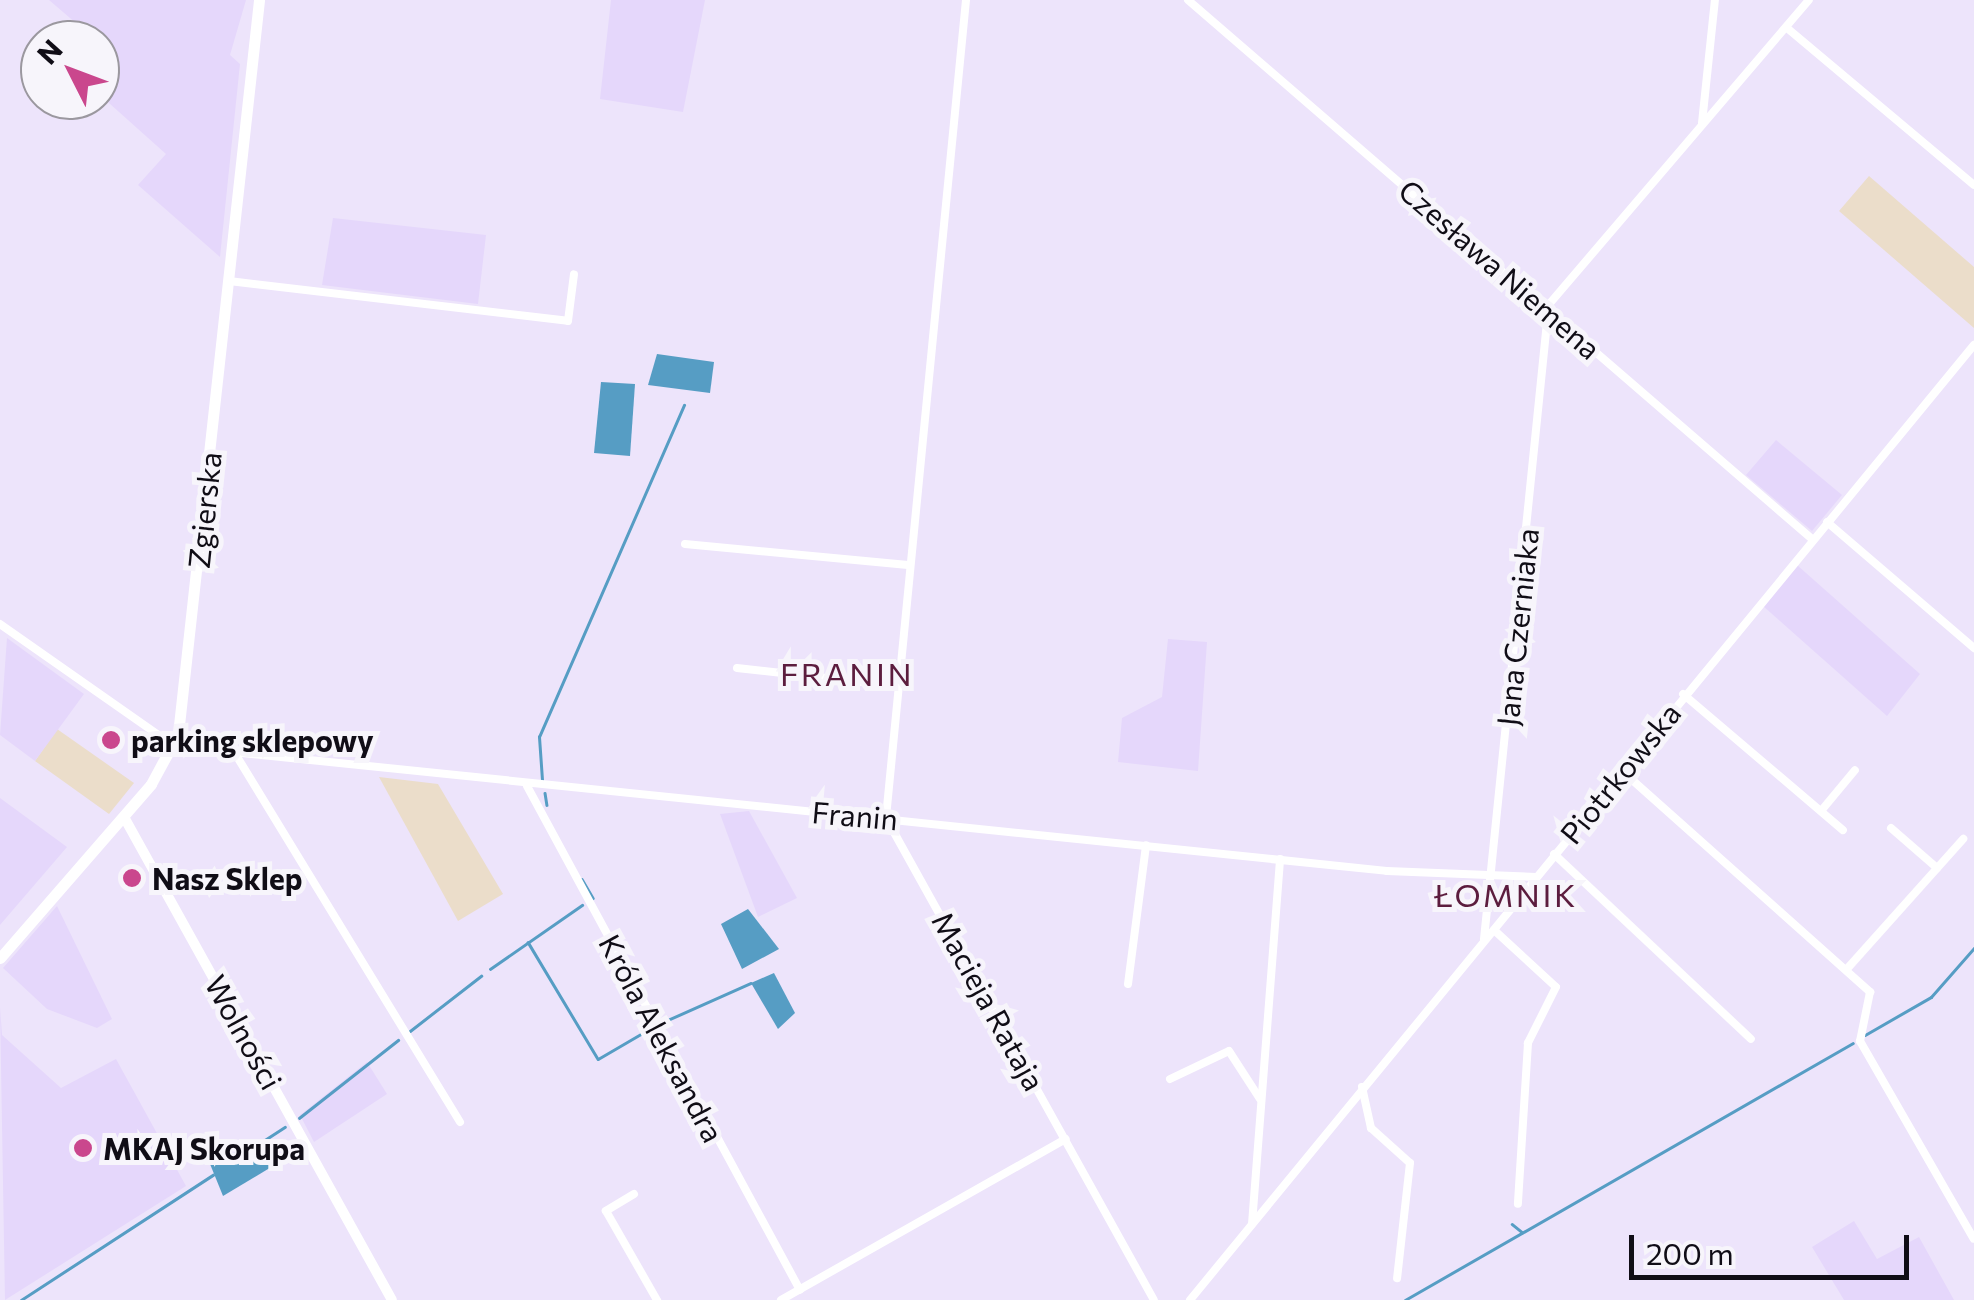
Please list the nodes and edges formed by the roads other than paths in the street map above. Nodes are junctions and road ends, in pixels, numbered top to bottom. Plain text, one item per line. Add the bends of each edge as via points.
1 (259, 0) edge
2 (966, 0) edge
3 (1188, 0) edge
4 (1715, 0) edge
5 (1809, 0) edge
6 (1786, 28) junction
7 (1702, 123) junction
8 (1974, 185) edge
9 (574, 274) dead end
10 (229, 280) junction
11 (1547, 311) junction
12 (1974, 345) edge
13 (1827, 522) junction
14 (1812, 539) junction
15 (685, 544) dead end
16 (908, 566) junction
17 (0, 624) edge
18 (1974, 648) edge
19 (738, 668) dead end
20 (898, 686) junction
21 (1683, 694) junction
22 (174, 746) junction
23 (236, 754) junction
24 (1621, 770) junction
25 (1855, 770) dead end
26 (527, 786) junction
27 (1820, 811) junction
28 (124, 816) junction
29 (886, 818) junction
30 (1891, 828) dead end
31 (1843, 830) dead end
32 (1963, 839) dead end
33 (1146, 845) junction
34 (1554, 854) junction
35 (1280, 859) junction
36 (1937, 868) junction
37 (1490, 877) junction
38 (1536, 877) junction
39 (1494, 930) junction
40 (1484, 941) junction
41 (0, 958) edge
42 (1846, 970) junction
43 (1128, 984) dead end
44 (1750, 1039) dead end
45 (1170, 1079) dead end
46 (1362, 1087) junction
47 (1260, 1098) junction
48 (460, 1122) dead end
49 (1066, 1139) junction
50 (634, 1194) dead end
51 (1518, 1204) dead end
52 (1252, 1224) junction
53 (1974, 1239) edge
54 (1398, 1278) dead end
55 (800, 1290) junction
56 (392, 1300) edge
57 (657, 1300) edge
58 (781, 1300) edge
59 (1154, 1300) edge
60 (1190, 1300) edge

1 - 10 main road, Zgierska
2 - 16 street
3 - 11 street, Czesława Niemena
4 - 7 street
5 - 6 street
6 - 7 street
6 - 8 street
7 - 11 street
9 - 10 street via 568,321
10 - 22 main road, Zgierska
11 - 14 street, Czesława Niemena
11 - 37 street, Jana Czerniaka
12 - 13 street, Piotrkowska
13 - 14 street, Piotrkowska
13 - 18 street
14 - 21 street, Piotrkowska
15 - 16 street
16 - 20 street
17 - 22 street
19 - 20 street
20 - 29 street
21 - 24 street, Piotrkowska
21 - 27 street
22 - 23 street, Franin
22 - 28 main road, Zgierska
23 - 26 street, Franin
23 - 48 street
24 - 34 street, Piotrkowska
24 - 42 street
25 - 27 street
26 - 29 street, Franin
26 - 55 street, Króla Aleksandra
27 - 31 street
28 - 41 main road, Zgierska
28 - 56 street, Wolności
29 - 33 street, Franin
29 - 49 street, Macieja Rataja
30 - 36 street
32 - 36 street
33 - 35 street, Franin
33 - 43 street
34 - 38 street, Piotrkowska
34 - 44 street
35 - 37 street, Franin
35 - 47 street
36 - 42 street
37 - 38 street, Franin
37 - 40 street, Jana Czerniaka
38 - 39 street, Piotrkowska
39 - 40 street, Piotrkowska
39 - 51 street via 1556,987 1528,1042
40 - 46 street, Piotrkowska
42 - 53 street via 1874,1004 1860,1041
45 - 47 street via 1229,1051
46 - 52 street, Piotrkowska
46 - 54 street via 1371,1128 1410,1164
47 - 52 street
49 - 55 street
49 - 59 street, Macieja Rataja
50 - 57 street via 606,1210
52 - 60 street, Piotrkowska
55 - 58 street

